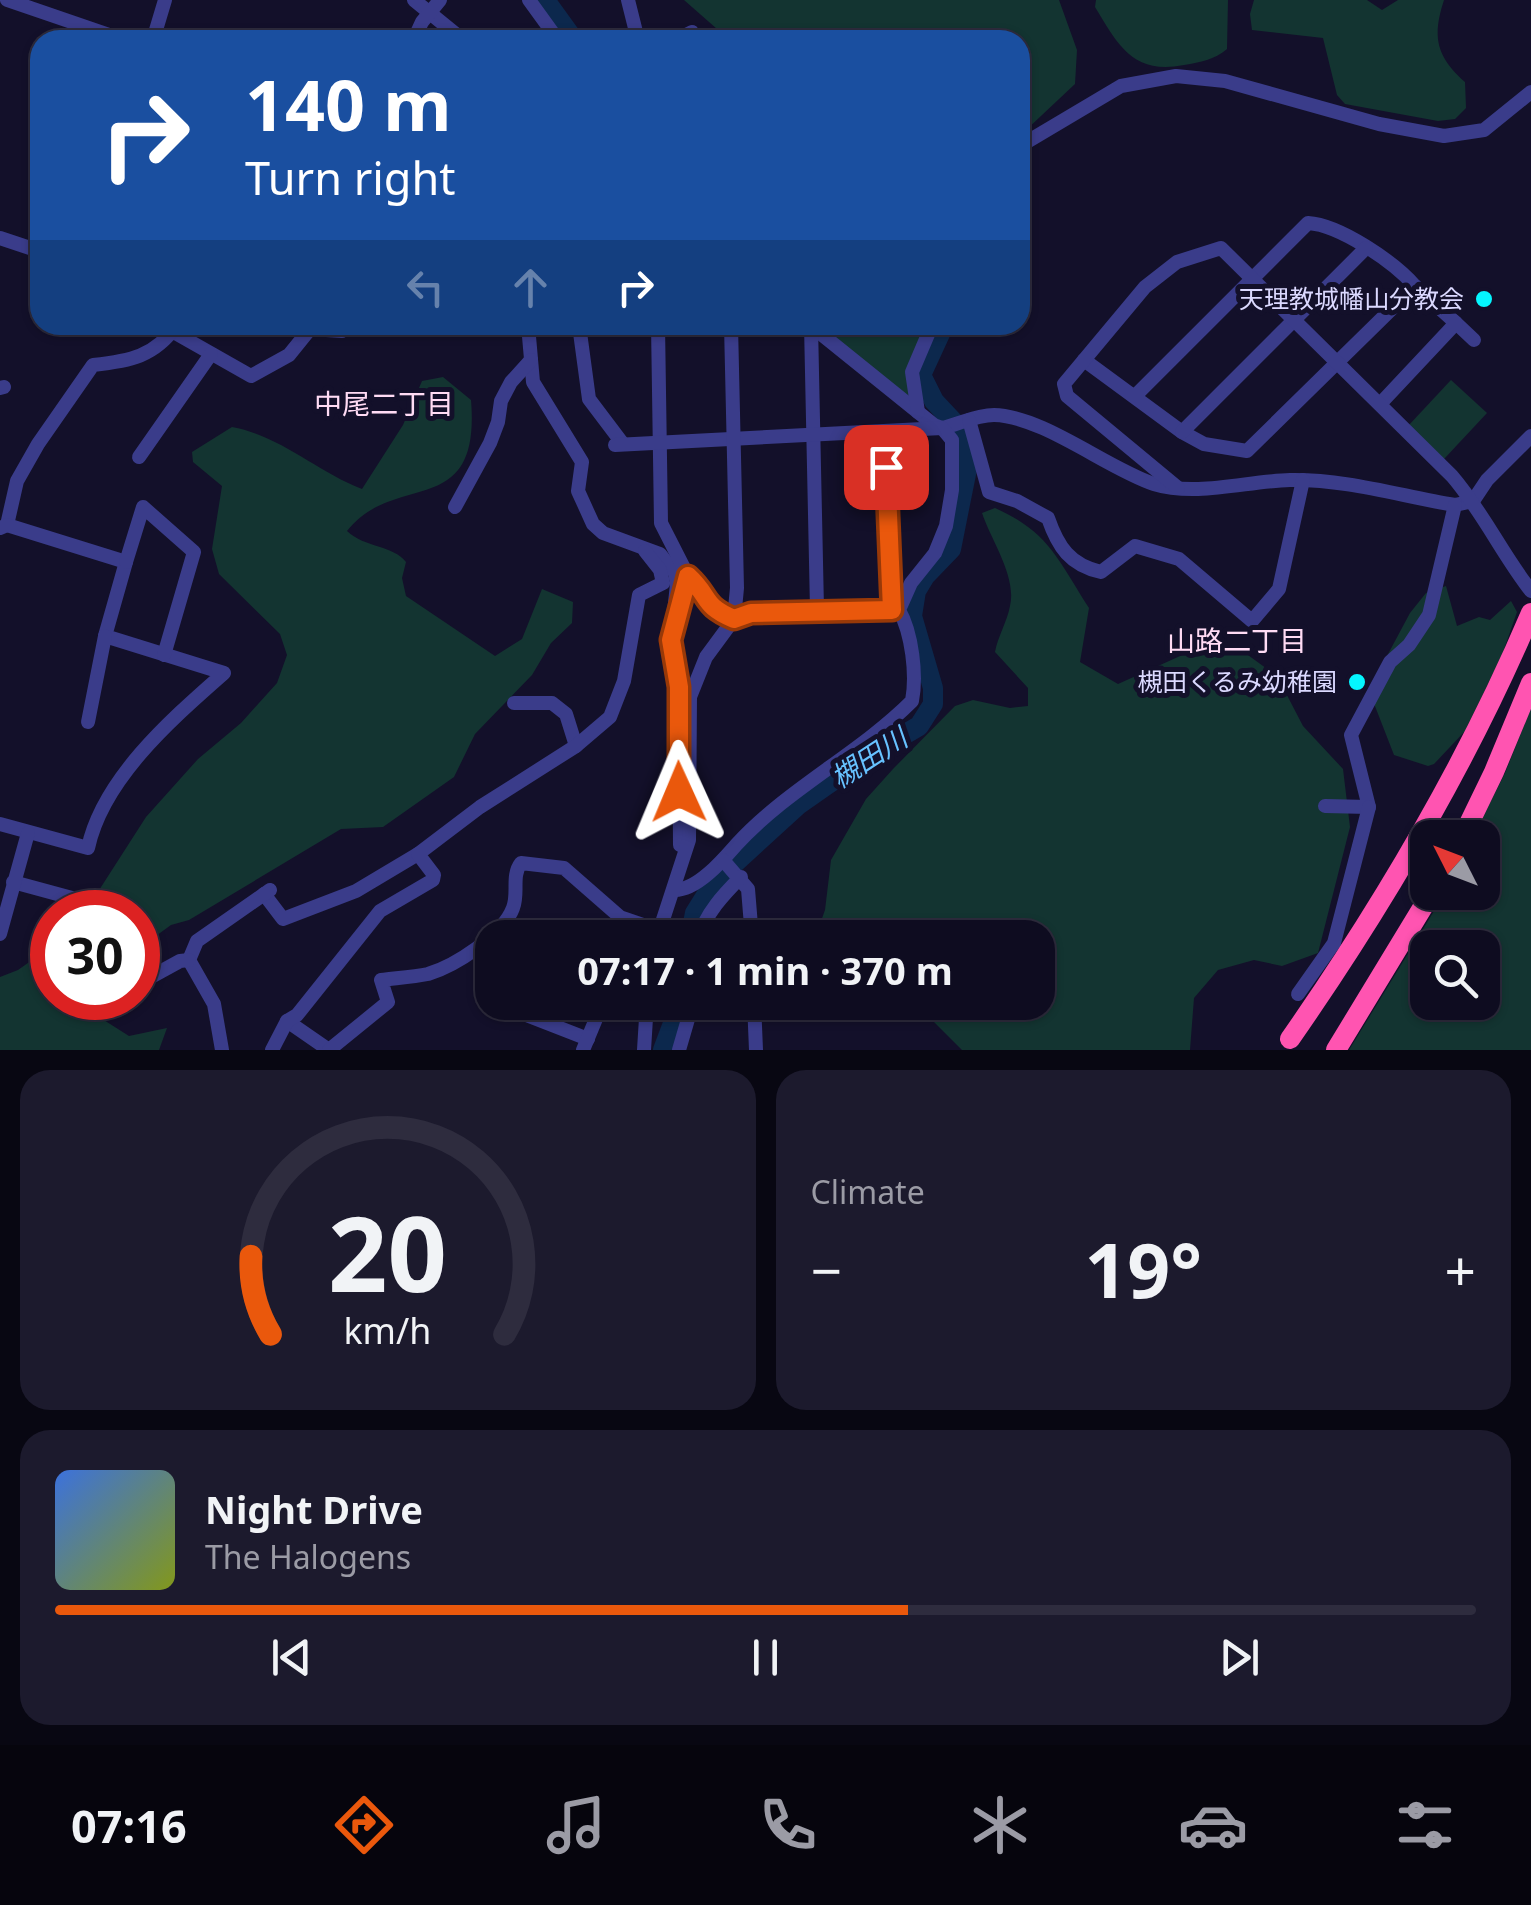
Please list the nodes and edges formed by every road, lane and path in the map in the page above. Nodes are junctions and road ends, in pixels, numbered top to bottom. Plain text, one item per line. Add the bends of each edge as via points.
1 (7, 0) edge
2 (165, 0) edge
3 (414, 0) edge
4 (440, 0) edge
5 (529, 0) edge
6 (628, 0) edge
7 (429, 12) junction
8 (95, 30) edge
9 (156, 30) edge
10 (419, 30) edge
11 (451, 30) edge
12 (551, 30) edge
13 (636, 30) edge
14 (1531, 92) edge
15 (1030, 140) edge
16 (0, 238) edge
17 (30, 248) edge
18 (1366, 248) junction
19 (1252, 276) junction
20 (1415, 286) junction
21 (1296, 318) junction
22 (1456, 322) junction
23 (168, 335) edge
24 (184, 335) edge
25 (305, 335) edge
26 (529, 335) edge
27 (580, 335) edge
28 (658, 335) edge
29 (731, 335) edge
30 (811, 335) edge
31 (823, 335) edge
32 (928, 335) edge
33 (1474, 340) dead end
34 (211, 354) junction
35 (531, 360) junction
36 (1084, 360) junction
37 (1338, 362) junction
38 (1135, 396) junction
39 (1380, 404) junction
40 (918, 412) junction
41 (966, 421) junction
42 (946, 428) junction
43 (885, 431) junction
44 (1182, 432) junction
45 (813, 434) junction
46 (1531, 436) edge
47 (733, 438) junction
48 (659, 442) junction
49 (138, 457) dead end
50 (1303, 480) junction
51 (1178, 488) junction
52 (1474, 501) junction
53 (1456, 505) junction
54 (455, 508) dead end
55 (3, 526) edge
56 (645, 550) junction
57 (126, 562) junction
58 (688, 576) junction
59 (1531, 591) edge
60 (816, 609) junction
61 (896, 610) junction
62 (1531, 613) edge
63 (734, 619) junction
64 (674, 620) junction
65 (105, 636) junction
66 (164, 656) junction
67 (1529, 688) edge
68 (514, 703) dead end
69 (88, 722) dead end
70 (576, 746) junction
71 (1379, 785) dead end
72 (1368, 802) junction
73 (1325, 806) dead end
74 (1471, 820) edge
75 (0, 824) edge
76 (28, 833) junction
77 (418, 854) junction
78 (724, 860) junction
79 (740, 876) junction
80 (13, 882) junction
81 (677, 882) junction
82 (42, 890) edge
83 (3, 910) edge
84 (1421, 910) edge
85 (507, 920) edge
86 (627, 920) edge
87 (663, 920) edge
88 (705, 920) edge
89 (751, 920) edge
90 (0, 934) edge
91 (475, 947) edge
92 (189, 960) junction
93 (160, 972) edge
94 (1298, 994) dead end
95 (286, 1020) junction
96 (531, 1020) edge
97 (596, 1020) edge
98 (646, 1020) edge
99 (688, 1020) edge
100 (755, 1020) edge
101 (1290, 1039) dead end
102 (586, 1045) edge
103 (222, 1050) edge
104 (272, 1050) edge
105 (329, 1050) edge
106 (644, 1050) edge
107 (679, 1050) edge
108 (756, 1050) edge
109 (1336, 1050) edge

1 - 8 street
2 - 9 street
3 - 7 street
4 - 7 street
5 - 12 street
6 - 13 street
7 - 10 street
7 - 11 street
14 - 15 street via 1484,130 1444,136 1225,81 1176,76 1121,86
16 - 17 street
18 - 19 street via 1308,223
18 - 20 street
18 - 21 street
19 - 21 street
19 - 36 street via 1221,248 1177,262 1144,288
19 - 38 street
20 - 22 street
20 - 37 street
21 - 37 street
21 - 44 street
22 - 33 street
22 - 39 street
23 - 55 street via 134,360 93,366 24,468
24 - 34 street
25 - 34 street via 288,355 251,376
26 - 35 street
27 - 48 street via 589,398 619,444
28 - 48 street
29 - 47 street
30 - 45 street
31 - 40 street
32 - 40 street via 912,372
34 - 49 street
35 - 54 street via 501,401 490,443
35 - 56 street via 533,382 580,452 578,491 593,524
36 - 38 street
36 - 51 street via 1064,384 1066,396
37 - 39 street
37 - 44 street via 1248,451 1204,444
38 - 44 street
39 - 52 street
40 - 42 street
41 - 42 street
41 - 50 street via 989,492 1048,518 1058,547 1089,569 1102,572 1135,546 1162,552 1252,621 1279,590
41 - 51 street via 1013,419 1154,484
42 - 43 street
42 - 61 street via 952,440 946,526
43 - 45 street
43 - 61 street
45 - 47 street
45 - 60 street
46 - 52 street
47 - 48 street
47 - 63 street
48 - 58 street via 662,523
50 - 51 street
50 - 53 street
52 - 53 street
52 - 59 street
53 - 72 street via 1429,616 1390,662 1351,735
55 - 57 street
56 - 64 street via 660,554 675,573
56 - 70 street via 663,582 639,595 624,680 610,717
57 - 65 street
57 - 66 street via 143,508 194,552
58 - 63 street via 711,609
58 - 64 street
60 - 61 street
60 - 63 street
61 - 78 street via 907,631 912,701 765,818
62 - 101 highway via 1472,742 1386,896
63 - 81 street via 706,657 690,697 689,840
64 - 81 street
65 - 66 street
65 - 69 street
66 - 76 street via 224,672 136,758 88,848
67 - 74 highway
68 - 70 street via 552,702 566,714
70 - 77 street
71 - 72 street
72 - 73 street
72 - 94 street via 1334,943
75 - 76 street
76 - 80 street
77 - 92 street via 356,891 283,919 268,891 197,941
77 - 95 street via 433,880 380,911 297,1016
78 - 79 street
78 - 81 street via 685,890
79 - 88 street
79 - 89 street
80 - 82 street
80 - 83 street
81 - 87 street
83 - 90 street
84 - 109 highway
85 - 86 street via 521,863 564,868
91 - 105 street via 430,973 382,980 388,1002
92 - 93 street
92 - 103 street via 214,1004
95 - 104 street
95 - 105 street
96 - 102 street
97 - 102 street
98 - 106 street
99 - 107 street
100 - 108 street

